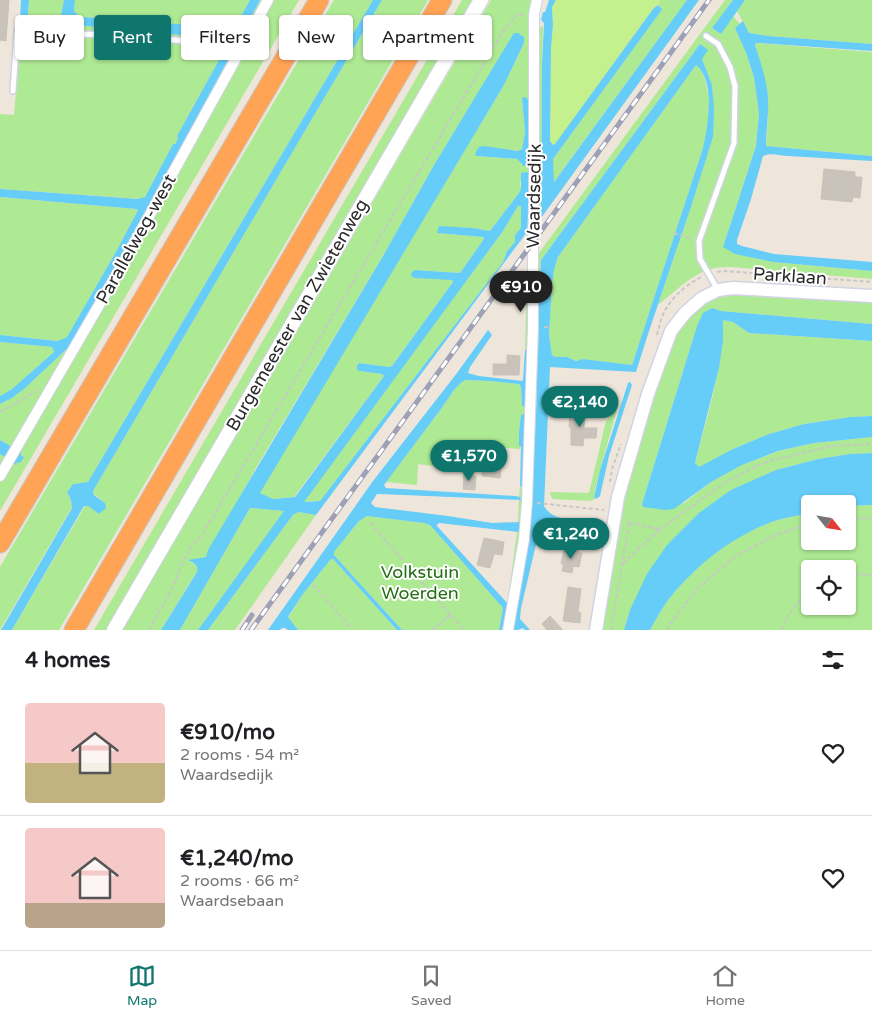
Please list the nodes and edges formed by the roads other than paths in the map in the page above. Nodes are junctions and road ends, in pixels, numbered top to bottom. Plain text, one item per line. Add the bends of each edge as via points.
1 (268, 0) edge
2 (319, 0) edge
3 (442, 0) edge
4 (481, 0) edge
5 (537, 0) edge
6 (260, 15) edge
7 (706, 36) dead end
8 (181, 41) edge
9 (235, 60) edge
10 (13, 91) dead end
11 (718, 290) junction
12 (872, 296) edge
13 (0, 476) edge
14 (0, 543) edge
15 (74, 630) edge
16 (114, 630) edge
17 (508, 630) edge
18 (596, 630) edge

1 - 6 street, Parallelweg-west
2 - 14 highway
3 - 15 highway
4 - 16 main road, Burgemeester van Zwietenweg
5 - 17 street, Waardsedijk via 534,14 533,327 527,502
7 - 11 lane via 718,44 735,86 734,143 699,241 700,259
8 - 10 lane via 104,34 17,32
9 - 13 street, Parallelweg-west
11 - 12 street, Parklaan via 733,288
11 - 18 street via 702,298 671,331 648,394 618,497

